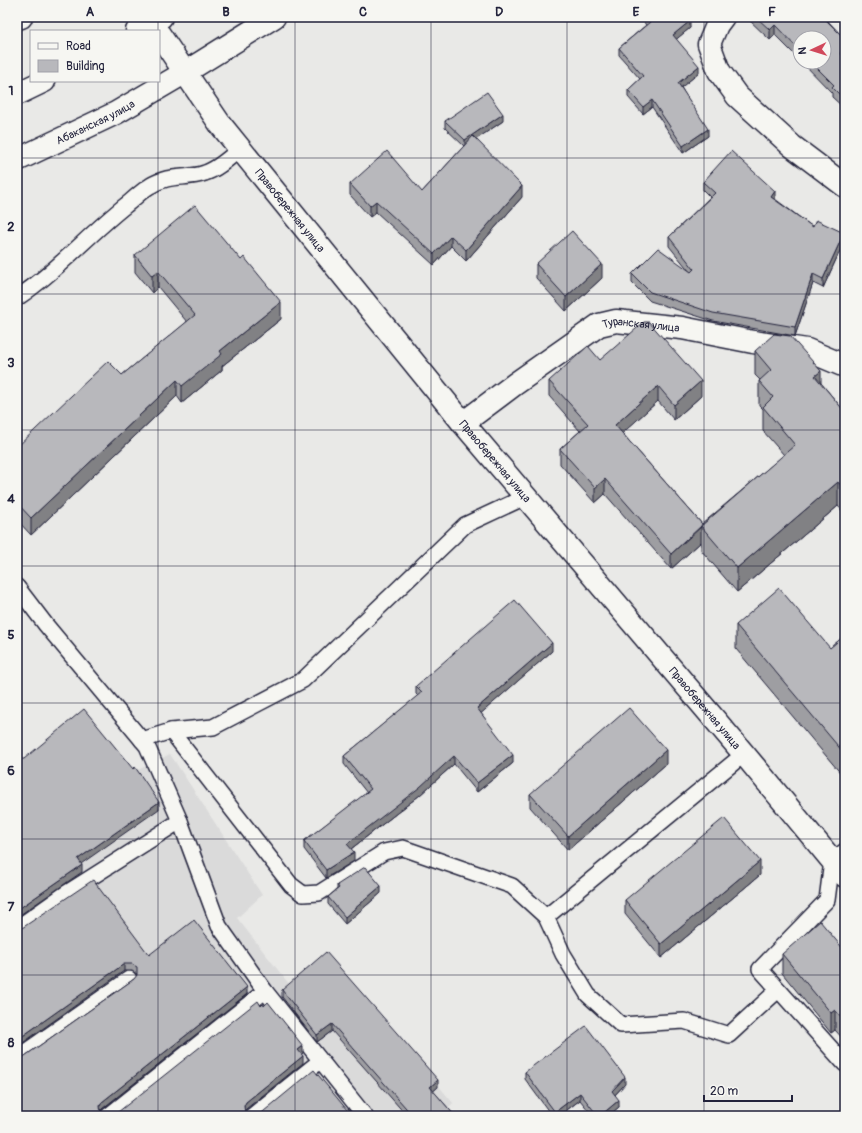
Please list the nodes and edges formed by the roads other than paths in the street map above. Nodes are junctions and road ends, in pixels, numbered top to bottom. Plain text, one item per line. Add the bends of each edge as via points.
1 (21, 17) edge
2 (274, 17) edge
3 (723, 17) edge
4 (17, 18) edge
5 (160, 37) edge
6 (184, 73) junction
7 (42, 82) edge
8 (17, 94) edge
9 (240, 149) junction
10 (17, 160) edge
11 (845, 186) edge
12 (17, 298) edge
13 (845, 366) edge
14 (463, 423) junction
15 (525, 497) junction
16 (17, 587) edge
17 (171, 731) junction
18 (142, 740) junction
19 (744, 754) junction
20 (180, 822) junction
21 (841, 863) edge
22 (546, 917) junction
23 (17, 928) edge
24 (129, 979) dead end
25 (778, 990) junction
26 (265, 991) junction
27 (17, 1058) edge
28 (320, 1061) junction
29 (845, 1064) edge
30 (108, 1116) edge
31 (252, 1116) edge
32 (365, 1116) edge

1 - 4 street
2 - 6 street, Абаканская улица
3 - 11 street via 709,44 718,71 737,96 792,146
5 - 6 street, Правобережная улица
6 - 9 street, Правобережная улица
6 - 10 street, Абаканская улица via 116,113
7 - 8 street
9 - 12 lane via 206,173 173,176 149,186 97,228 39,284
9 - 14 street, Правобережная улица
13 - 14 street, Туранская улица via 808,350 682,328 616,321 599,325
14 - 15 street, Правобережная улица
15 - 17 lane via 465,525 303,680 213,727
15 - 19 street, Правобережная улица
16 - 18 lane
17 - 18 lane
17 - 22 lane via 291,885 303,894 319,893 384,852 403,848 512,886
18 - 20 lane via 147,746
19 - 21 street, Правобережная улица
19 - 22 lane
20 - 23 lane via 65,894
20 - 26 lane via 219,926
21 - 25 lane via 827,900 760,970
22 - 25 lane via 563,954 588,995 620,1025 684,1021 729,1035
24 - 27 lane
25 - 29 lane
26 - 28 lane
26 - 30 lane
28 - 31 lane
28 - 32 lane

